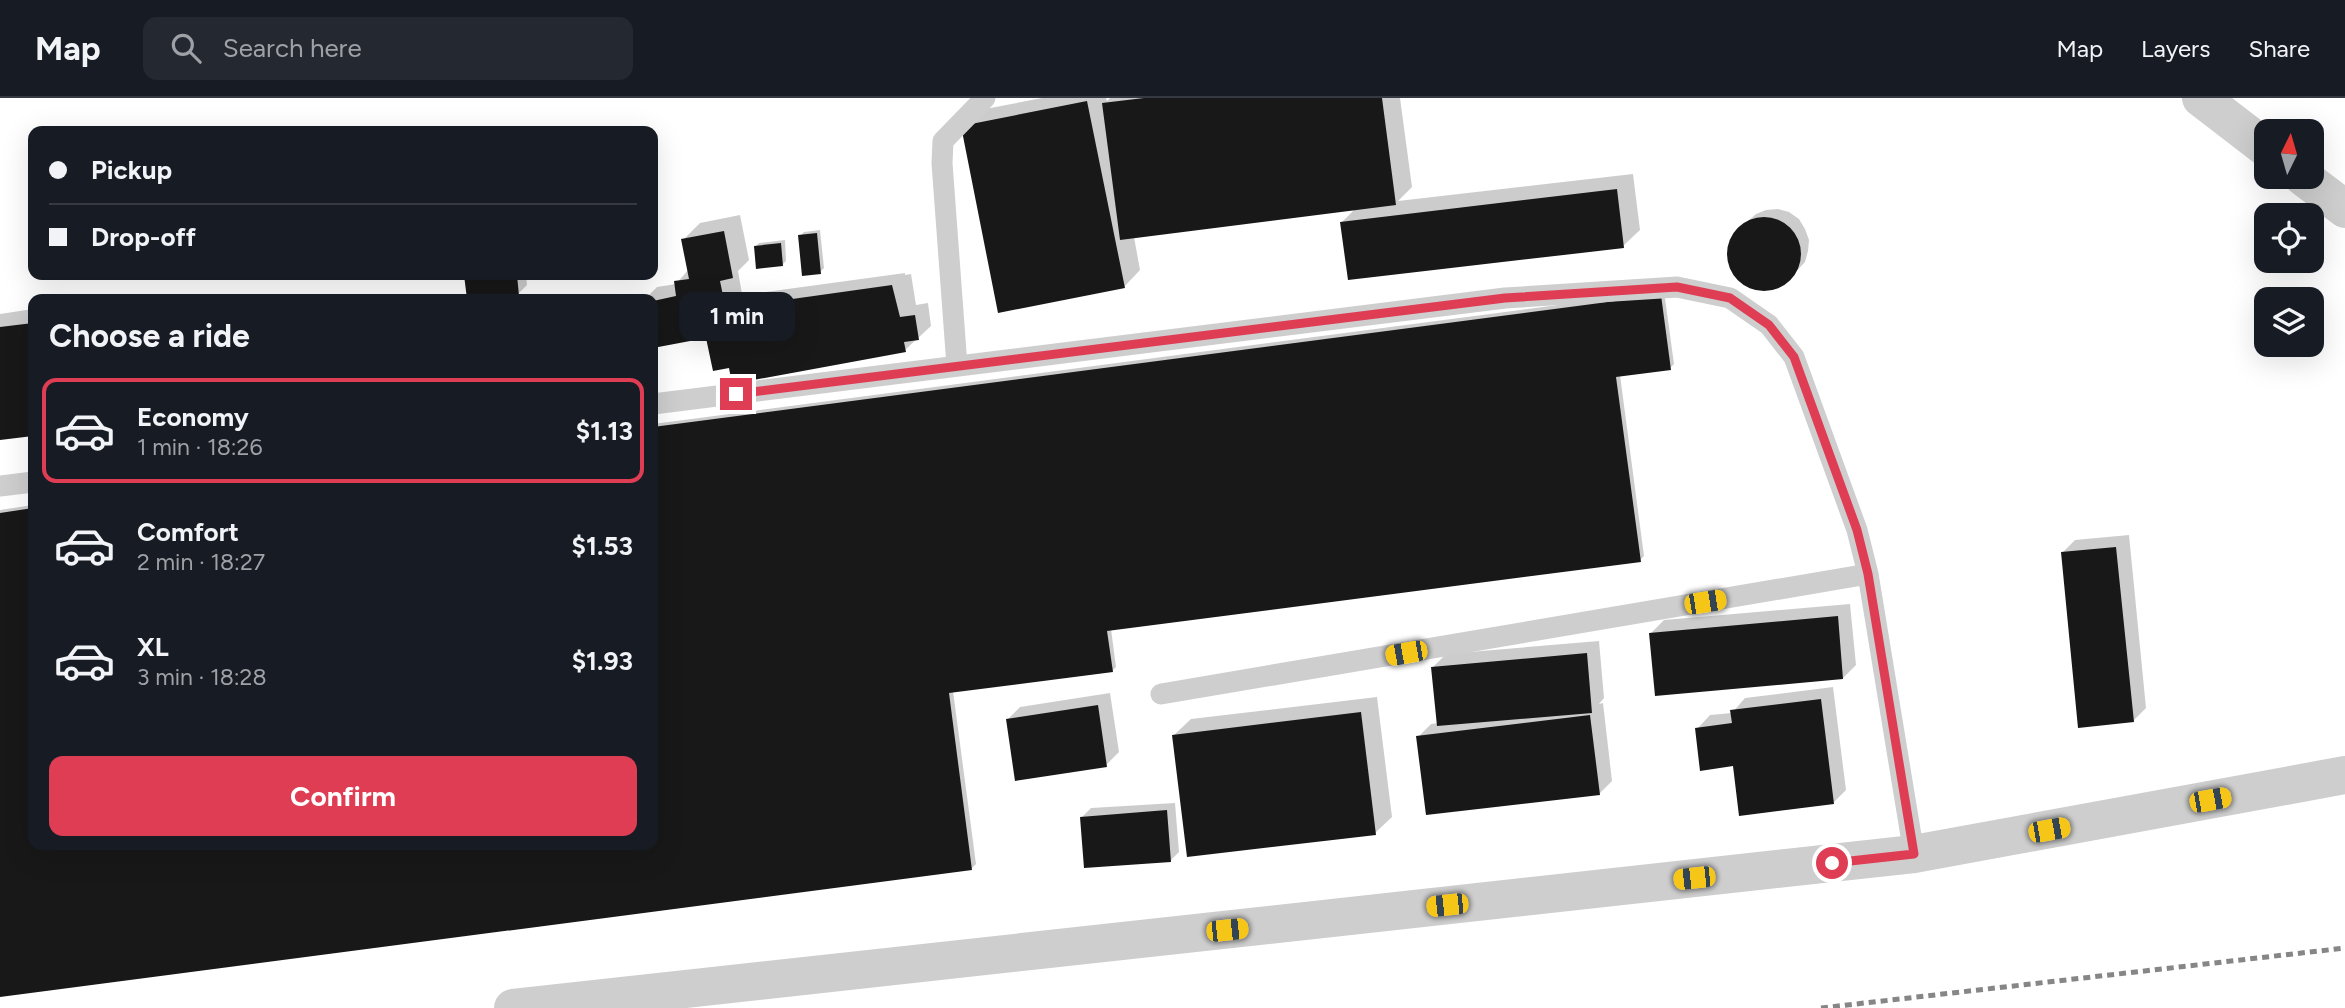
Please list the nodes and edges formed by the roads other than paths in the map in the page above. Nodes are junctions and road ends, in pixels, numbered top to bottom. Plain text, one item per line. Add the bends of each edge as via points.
1 (985, 98) edge
2 (2201, 98) edge
3 (2254, 139) edge
4 (2319, 189) edge
5 (2345, 209) edge
6 (957, 366) junction
7 (658, 403) edge
8 (28, 483) edge
9 (0, 486) edge
10 (1868, 574) junction
11 (1161, 694) dead end
12 (2345, 775) edge
13 (1914, 854) junction
14 (513, 1008) edge

1 - 6 lane via 943,141
2 - 3 street
4 - 5 street
6 - 7 lane
6 - 10 lane via 1505,298 1677,287 1730,298 1769,325 1794,357 1857,530
8 - 9 lane
10 - 11 lane
10 - 13 lane
12 - 13 street
13 - 14 street

